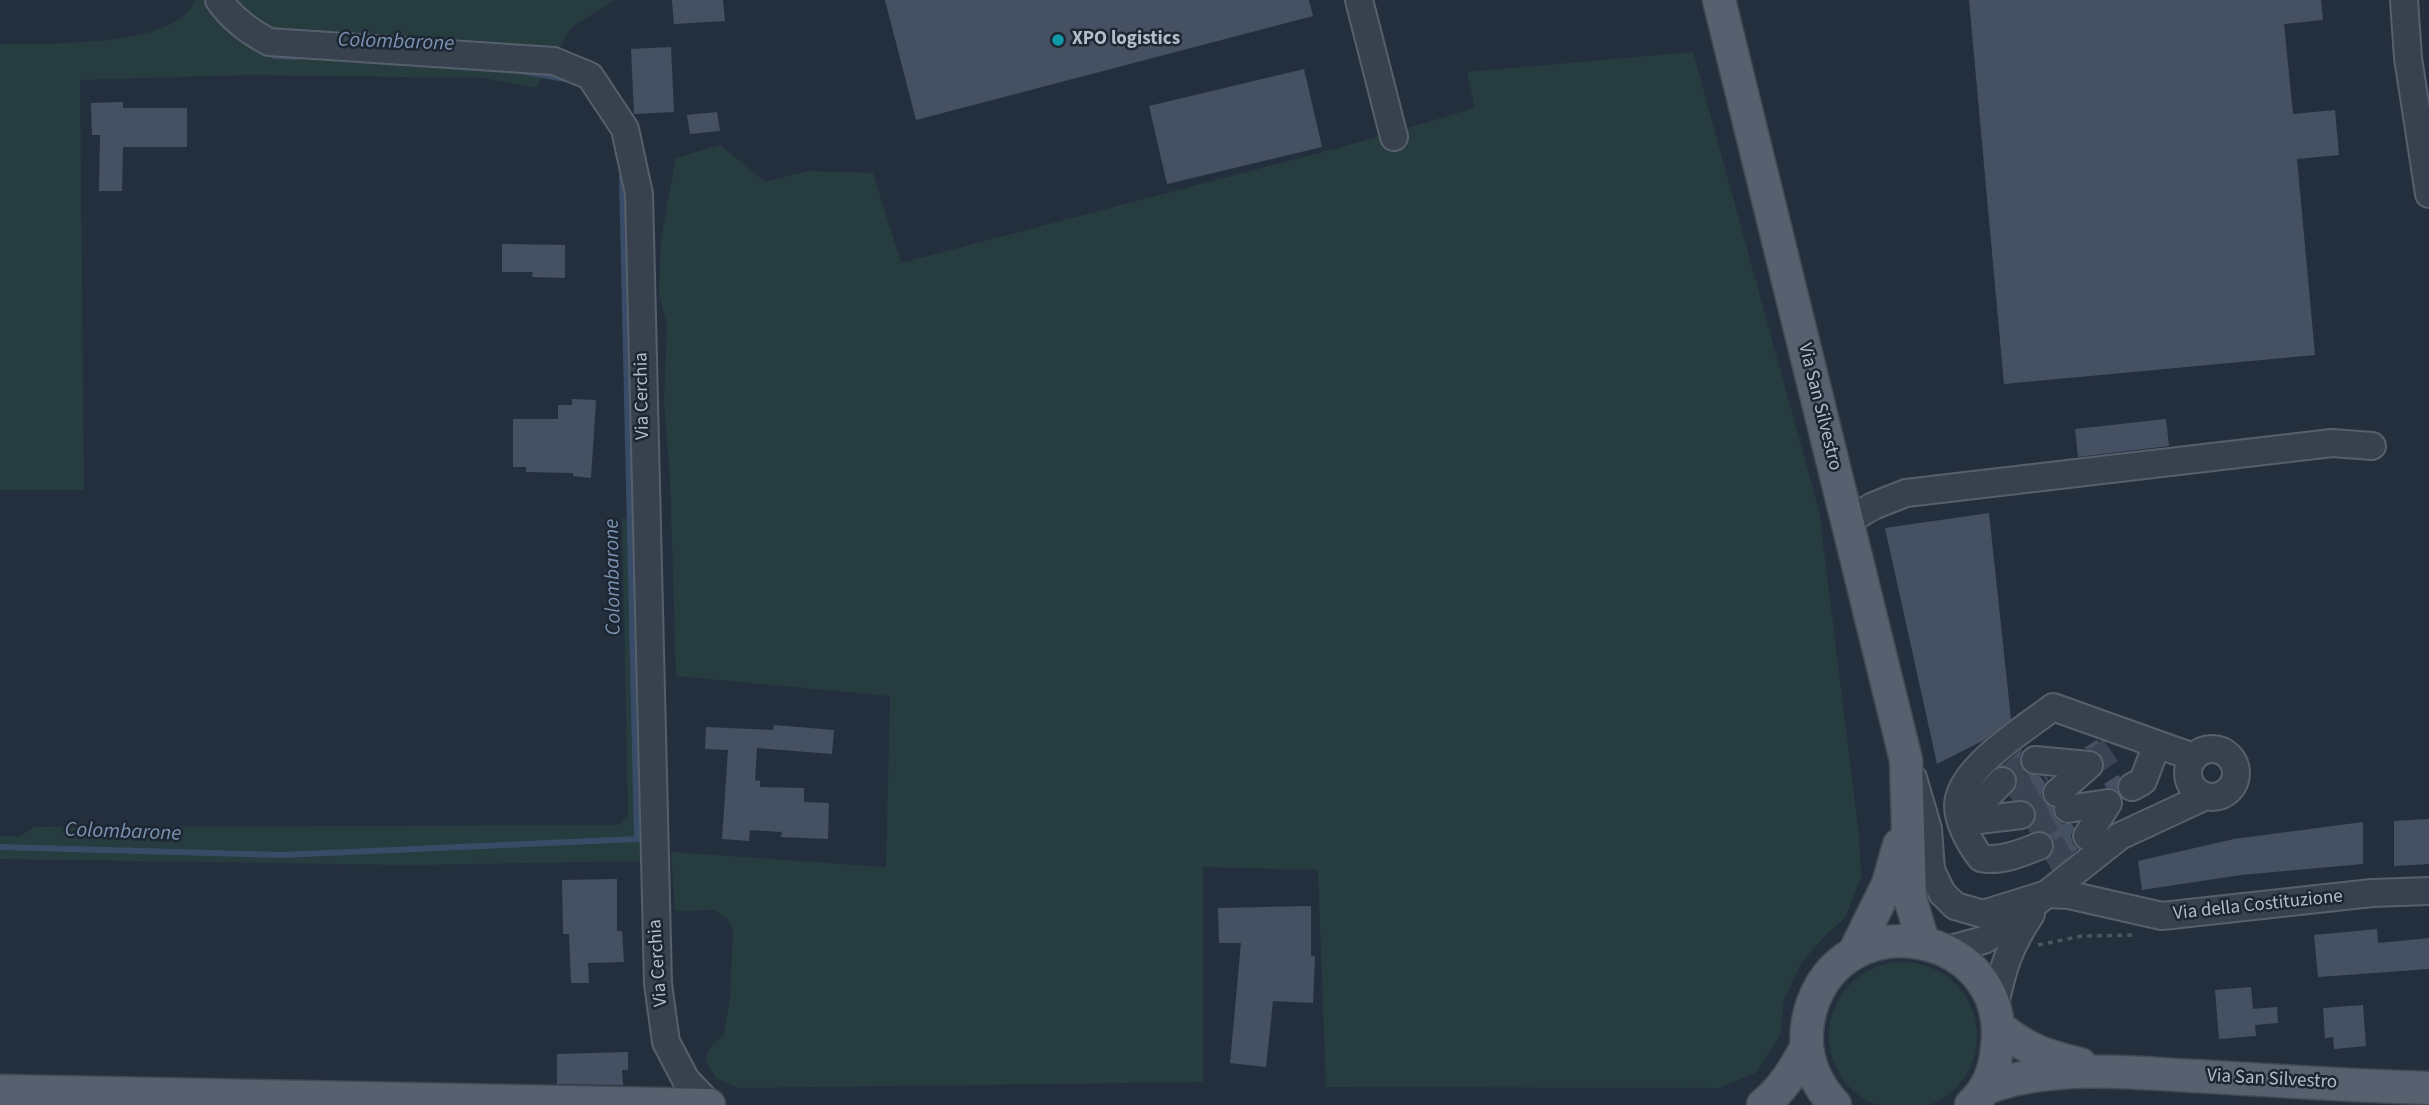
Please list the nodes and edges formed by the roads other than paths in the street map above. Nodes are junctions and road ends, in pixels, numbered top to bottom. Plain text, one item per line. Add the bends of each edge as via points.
1 (219, 0) edge
2 (1359, 0) edge
3 (1719, 0) edge
4 (2404, 0) edge
5 (1394, 136) dead end
6 (2429, 194) edge
7 (2372, 446) dead end
8 (1848, 521) junction
9 (2145, 740) junction
10 (2111, 750) tunnel mouth
11 (1906, 760) junction
12 (2191, 765) junction
13 (2132, 787) dead end
14 (2206, 796) junction
15 (2062, 800) junction
16 (2108, 803) dead end
17 (1908, 816) junction
18 (1962, 822) junction
19 (2025, 822) junction
20 (2146, 822) junction
21 (2429, 891) edge
22 (2047, 894) junction
23 (1935, 946) junction
24 (1854, 953) junction
25 (1998, 1017) junction
26 (1799, 1061) junction
27 (2116, 1072) junction
28 (2429, 1088) edge
29 (0, 1091) edge
30 (1978, 1099) edge
31 (267, 1100) edge
32 (345, 1102) edge
33 (420, 1102) edge
34 (709, 1105) edge
35 (1763, 1105) edge
36 (1788, 1105) edge
37 (1835, 1105) edge

1 - 34 street, Via Cerchia via 249,32 269,42 554,61 590,76 625,129 639,194 658,984 666,1042 686,1080
2 - 5 street
3 - 8 main road, Via San Silvestro
4 - 6 street
7 - 8 street via 2332,443 1906,493
8 - 11 main road, Via San Silvestro
9 - 10 street
9 - 12 street
9 - 13 street via 2143,780
9 - 18 street via 2053,707 1972,774 1958,800
11 - 17 main road, Via San Silvestro
11 - 22 street, Via della Costituzione via 1928,829 1931,870 1942,893 1955,906 1983,914
12 - 14 street via 2193,788
12 - 14 street via 2200,752 2213,749 2227,754 2235,764 2230,788
12 - 20 street via 2168,802
14 - 20 street
15 - 15 street via 2089,765
15 - 16 street
17 - 23 main road, Via San Silvestro via 1910,898
17 - 24 main road, Via San Silvestro via 1888,884
18 - 19 street
18 - 19 street
18 - 19 street via 1969,844 1981,858 1988,859 2020,854
20 - 22 street via 2102,848
21 - 22 street, Via della Costituzione via 2162,916
22 - 23 street via 1984,940
22 - 25 street via 2015,937 2002,968
23 - 24 main road via 1886,942
23 - 25 main road via 1966,963 1984,984
24 - 26 main road via 1834,968 1814,996
25 - 27 main road, Via San Silvestro via 2024,1047
25 - 30 main road via 1995,1069
26 - 35 main road
26 - 36 street
26 - 37 main road via 1809,1062 1822,1091
27 - 28 main road, Via San Silvestro
27 - 30 main road, Via San Silvestro via 2046,1073 2011,1079
29 - 31 main road
31 - 32 main road
32 - 33 main road
33 - 34 main road

